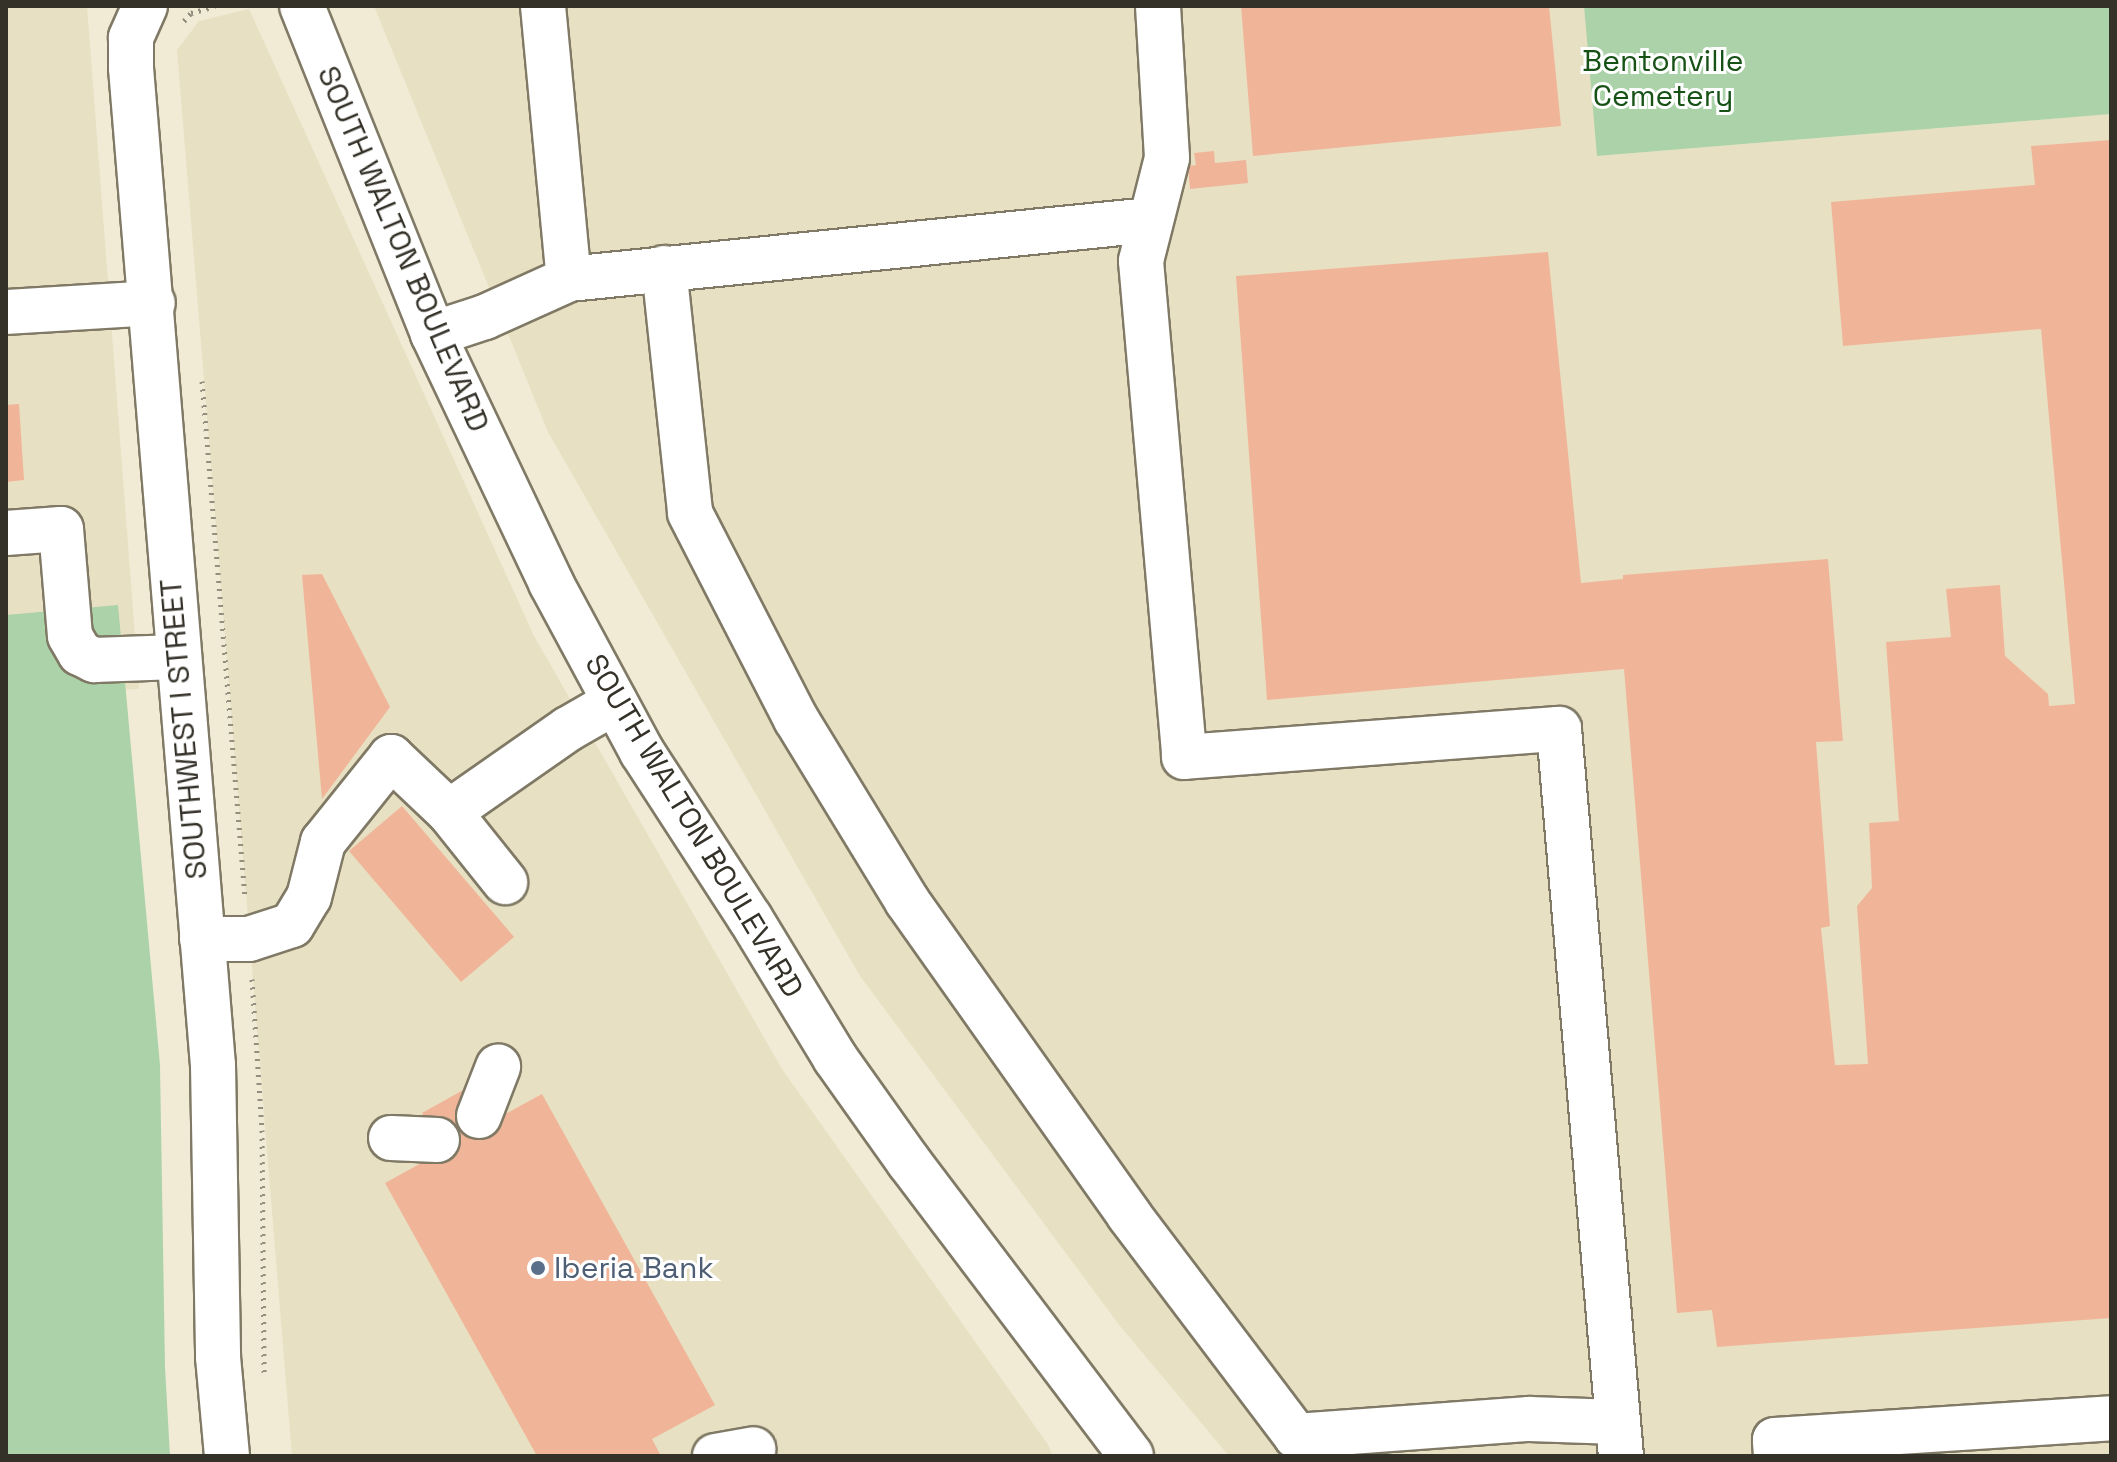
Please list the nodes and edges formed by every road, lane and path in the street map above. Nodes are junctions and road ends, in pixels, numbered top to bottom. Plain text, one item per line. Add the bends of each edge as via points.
1 (145, 6) edge
2 (302, 6) edge
3 (543, 6) edge
4 (1158, 6) edge
5 (1150, 220) junction
6 (664, 268) junction
7 (569, 279) junction
8 (153, 303) junction
9 (6, 312) edge
10 (433, 334) junction
11 (6, 533) edge
12 (177, 657) junction
13 (615, 702) junction
14 (449, 812) junction
15 (505, 882) dead end
16 (202, 939) junction
17 (498, 1067) dead end
18 (479, 1116) dead end
19 (391, 1138) dead end
20 (437, 1140) dead end
21 (2111, 1418) edge
22 (1620, 1439) edge
23 (1111, 1446) edge
24 (227, 1456) edge
25 (1776, 1456) edge

1 - 8 main road, SOUTHWEST I STREET via 131,38 131,68
2 - 10 main road, SOUTH WALTON BOULEVARD
3 - 7 main road
4 - 5 main road via 1167,158
5 - 6 main road
5 - 22 main road via 1141,261 1184,757 1559,729
6 - 7 main road
6 - 22 main road via 690,513 796,719 916,914 1129,1215 1296,1436 1529,1419
7 - 10 main road
8 - 9 main road
8 - 12 main road, SOUTHWEST I STREET
10 - 13 main road, SOUTH WALTON BOULEVARD via 551,583
11 - 12 main road via 61,529 70,636 80,653 94,660
12 - 16 main road, SOUTHWEST I STREET
13 - 14 main road
13 - 23 main road, SOUTH WALTON BOULEVARD via 835,1058
14 - 15 main road
14 - 16 main road via 391,757 323,842 309,897 292,925 249,939
16 - 24 main road, SOUTHWEST I STREET via 213,1065 218,1357
17 - 18 main road
19 - 20 main road
21 - 25 main road via 1775,1440

